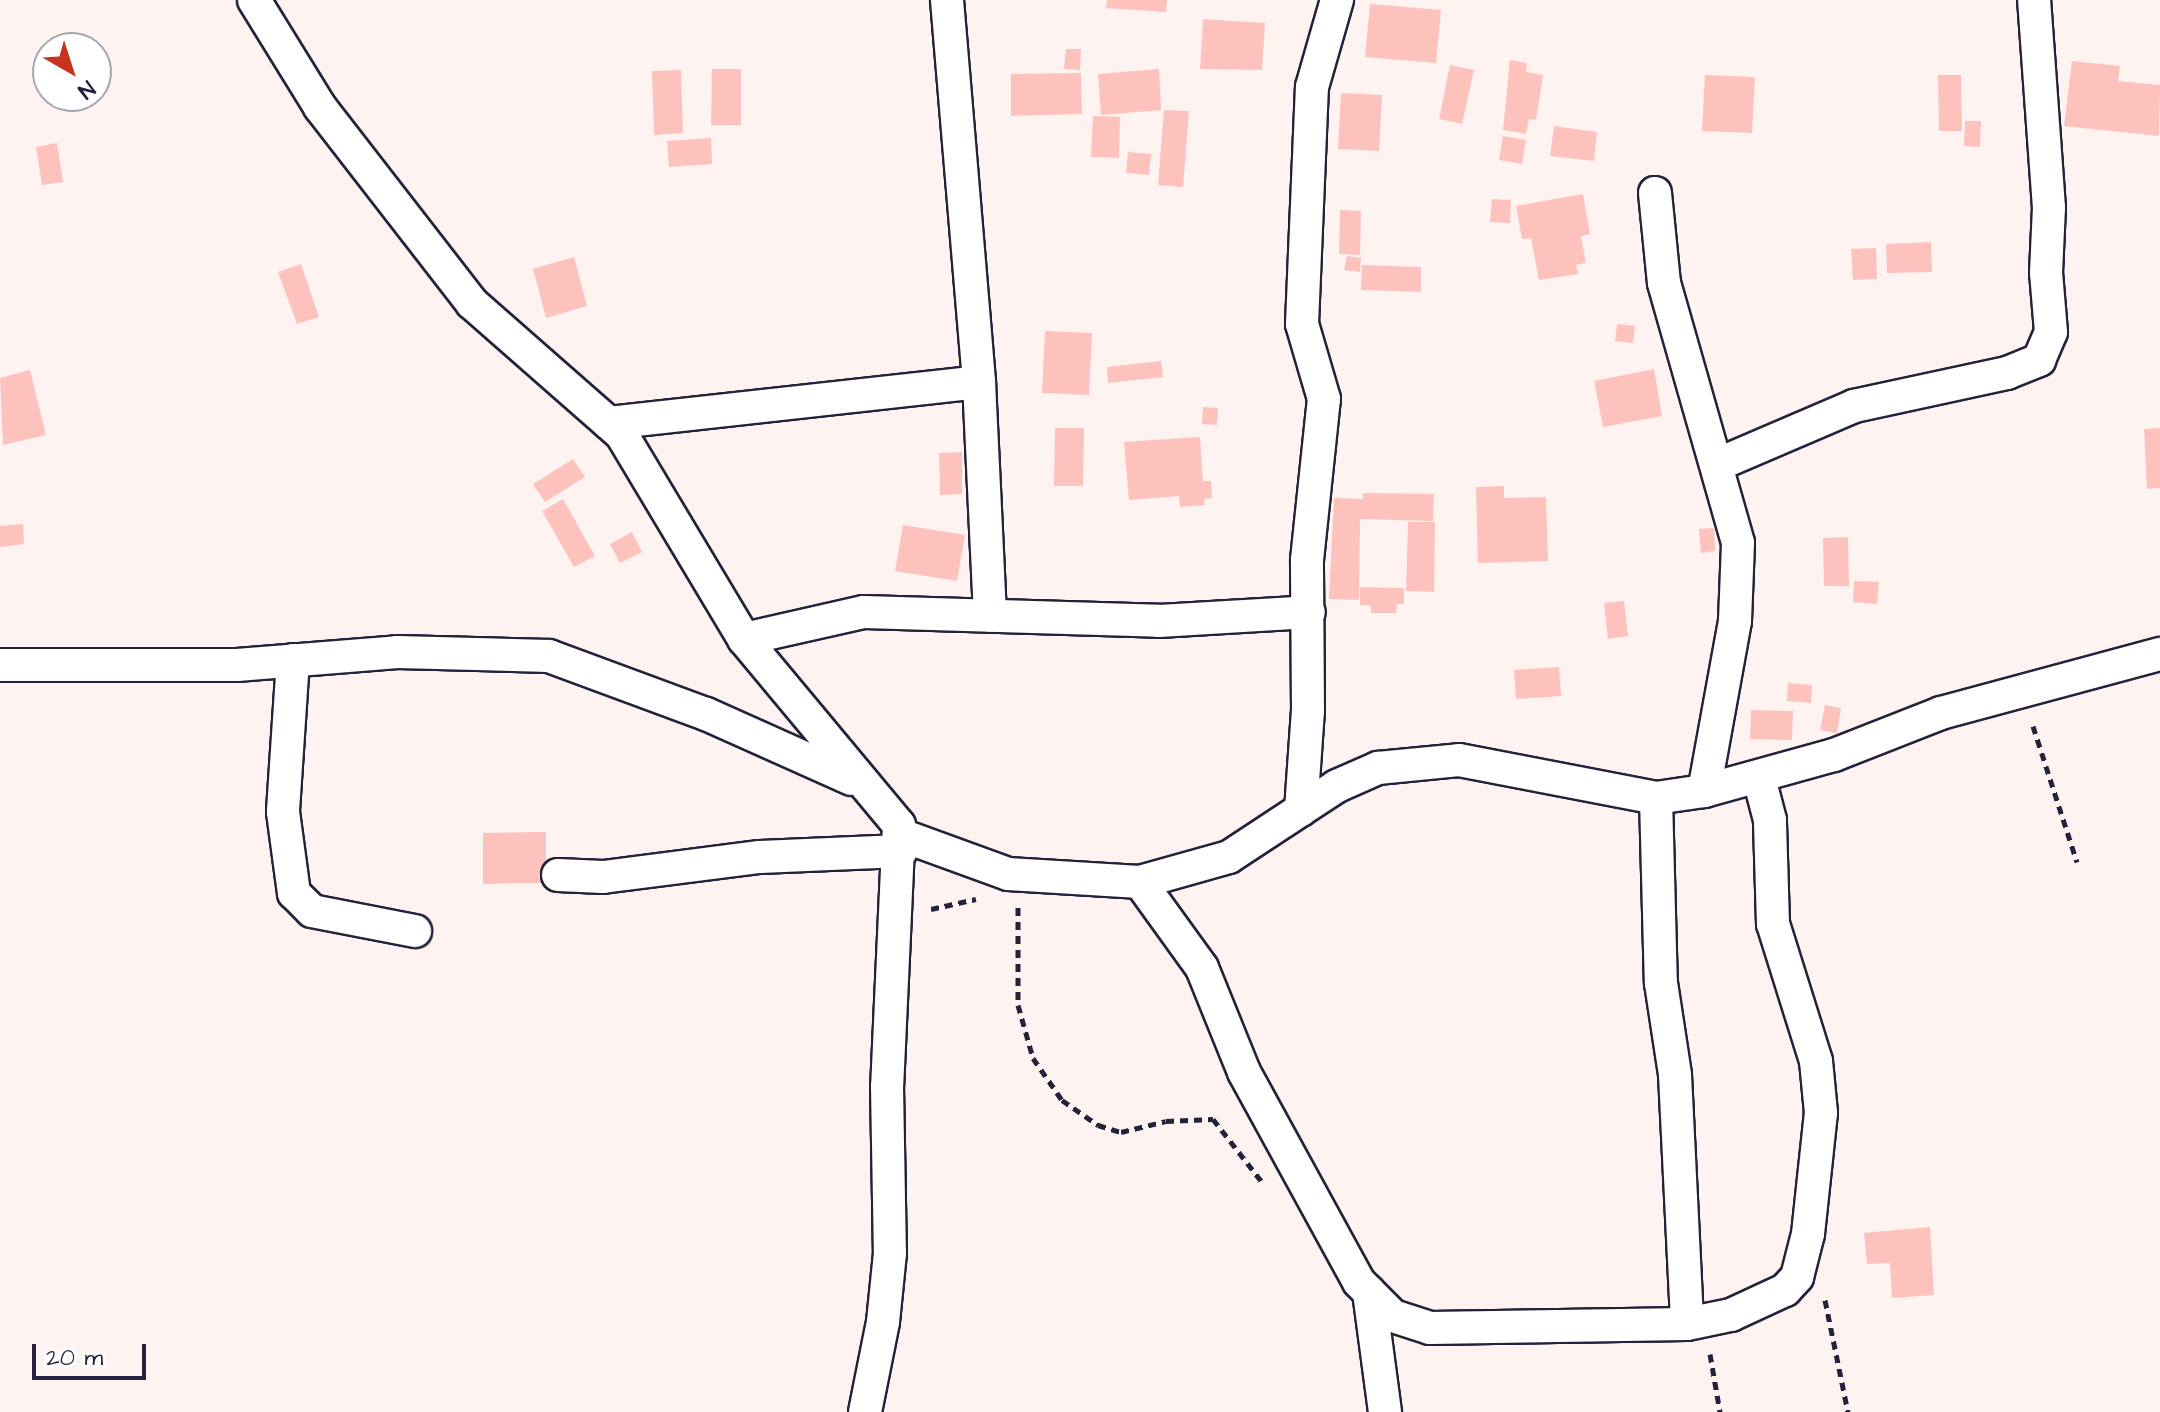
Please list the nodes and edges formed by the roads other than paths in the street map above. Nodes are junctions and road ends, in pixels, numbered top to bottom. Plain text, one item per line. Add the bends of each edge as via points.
1 (254, 0) edge
2 (947, 0) edge
3 (1337, 0) edge
4 (2034, 0) edge
5 (1655, 193) dead end
6 (979, 382) junction
7 (609, 423) junction
8 (1719, 464) junction
9 (1309, 612) junction
10 (990, 616) junction
11 (744, 639) junction
12 (2160, 654) edge
13 (293, 660) junction
14 (0, 665) edge
15 (1759, 778) junction
16 (861, 784) junction
17 (1704, 791) junction
18 (1656, 798) junction
19 (1301, 810) junction
20 (901, 843) junction
21 (558, 875) dead end
22 (1140, 882) junction
23 (415, 931) dead end
24 (1369, 1292) junction
25 (1695, 1322) junction
26 (865, 1412) edge
27 (1385, 1412) edge

1 - 7 street via 320,107 472,303
2 - 6 street
3 - 9 street via 1312,87 1302,324 1324,399 1307,560
4 - 8 street via 2049,208 2046,273 2051,332 2039,360 2007,373 1854,406
5 - 8 street via 1664,283
6 - 7 street
6 - 10 street
7 - 11 street via 647,473
8 - 17 street via 1738,543 1739,583
9 - 10 street via 1159,621
9 - 19 street
10 - 11 street via 864,612
11 - 16 street
12 - 15 street via 1941,713
13 - 14 street
13 - 16 street via 397,652 549,656 706,714
13 - 23 street via 283,812 294,893 312,911
15 - 17 street
15 - 25 street via 1770,820 1773,924 1817,1074 1821,1113 1797,1277 1785,1290 1731,1315
16 - 20 street via 895,817
17 - 18 street
18 - 19 street via 1487,762 1433,760 1378,768
18 - 25 street via 1658,938
19 - 22 street via 1229,857
20 - 21 street via 603,877
20 - 22 street via 1012,875
20 - 26 street via 887,1086 890,1253
22 - 24 street via 1202,968 1244,1072
24 - 25 street via 1393,1316 1430,1328
24 - 27 street

